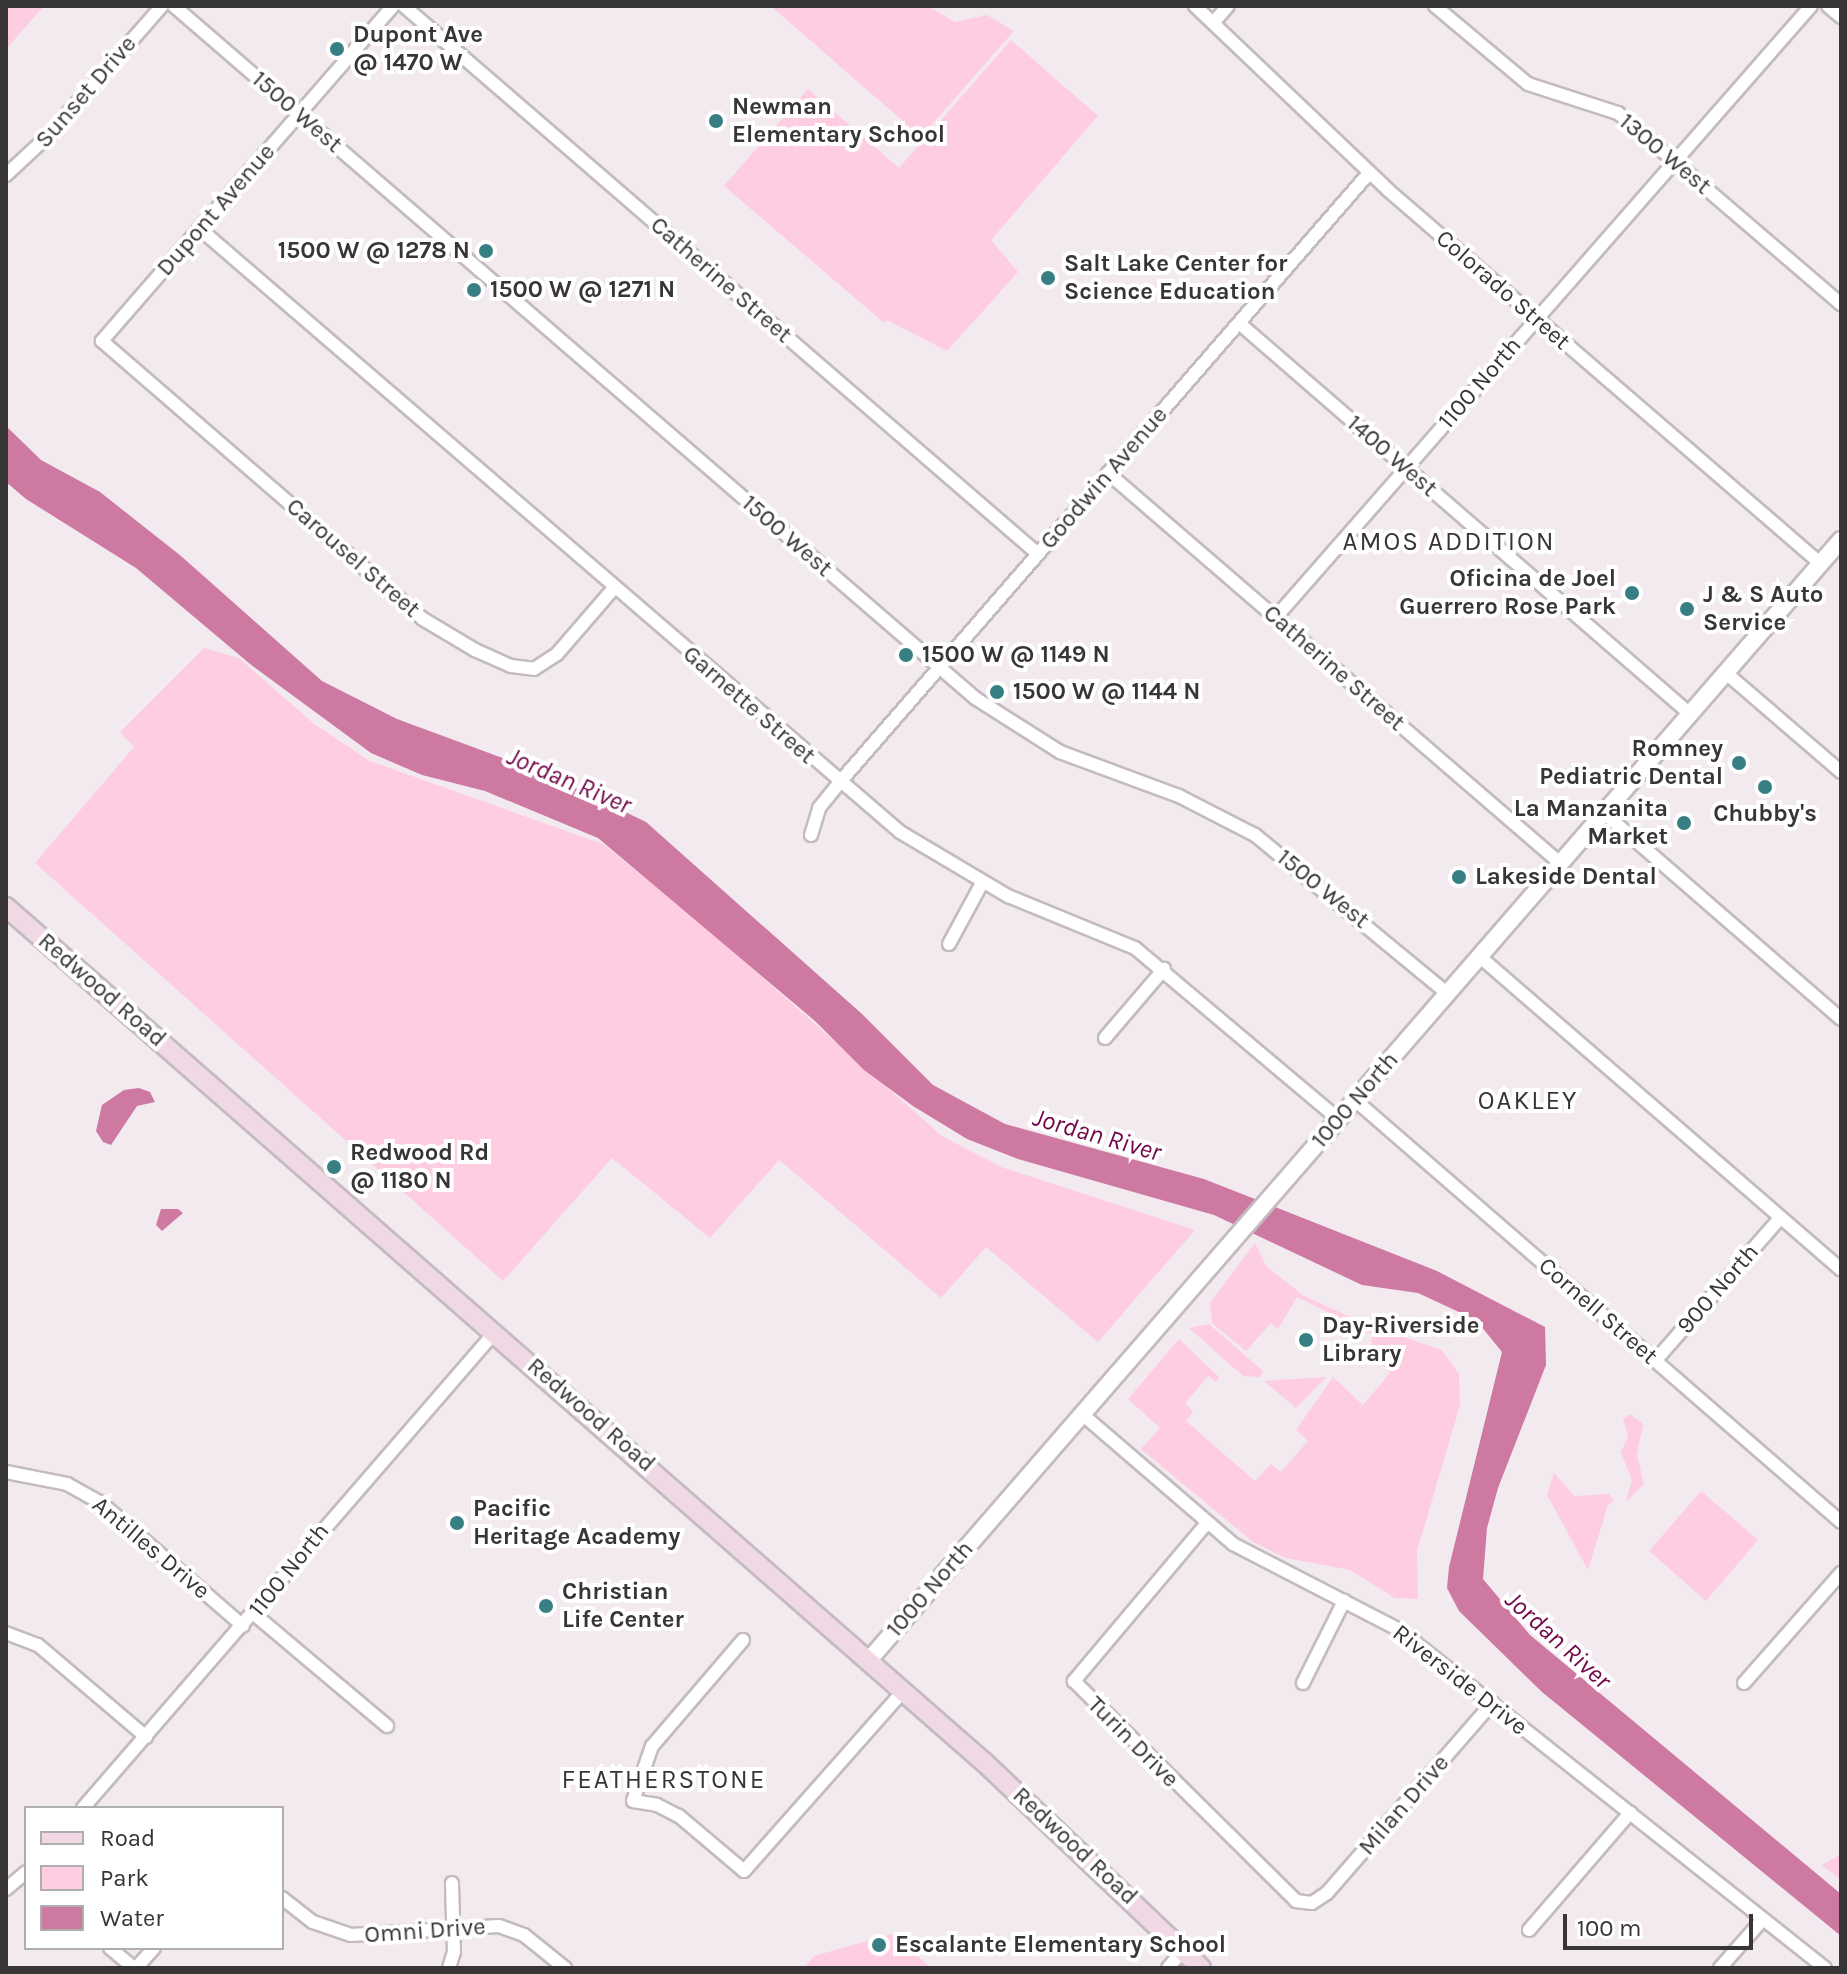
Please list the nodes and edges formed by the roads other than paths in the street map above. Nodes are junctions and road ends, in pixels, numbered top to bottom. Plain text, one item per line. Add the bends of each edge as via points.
1 (162, 6) edge
2 (174, 6) edge
3 (393, 6) edge
4 (404, 6) edge
5 (1195, 6) edge
6 (1228, 6) edge
7 (1435, 6) edge
8 (1811, 6) edge
9 (1828, 6) edge
10 (1841, 17) edge
11 (1214, 22) junction
12 (299, 114) junction
13 (1676, 162) junction
14 (1369, 173) junction
15 (6, 175) edge
16 (200, 229) junction
17 (1841, 304) edge
18 (1537, 319) junction
19 (1239, 323) junction
20 (102, 341) joint
21 (1406, 468) junction
22 (1108, 473) junction
23 (1841, 540) edge
24 (1038, 554) junction
25 (1820, 563) junction
26 (614, 588) junction
27 (1276, 617) junction
28 (939, 668) junction
29 (1726, 673) junction
30 (1690, 714) junction
31 (1841, 772) edge
32 (839, 783) junction
33 (1604, 813) junction
34 (811, 835) dead end
35 (1560, 863) junction
36 (982, 883) junction
37 (6, 907) edge
38 (949, 944) dead end
39 (1479, 956) junction
40 (1164, 969) junction
41 (1447, 993) junction
42 (1841, 1019) edge
43 (1105, 1038) dead end
44 (1355, 1100) junction
45 (1338, 1119) junction
46 (1780, 1218) junction
47 (1841, 1270) edge
48 (495, 1332) junction
49 (1655, 1361) junction
50 (1082, 1414) junction
51 (6, 1472) edge
52 (1841, 1522) edge
53 (1207, 1523) junction
54 (1841, 1573) edge
55 (1344, 1601) junction
56 (254, 1614) junction
57 (243, 1626) junction
58 (6, 1633) edge
59 (743, 1640) dead end
60 (869, 1660) junction
61 (1303, 1683) dead end
62 (1744, 1683) dead end
63 (903, 1691) junction
64 (1492, 1703) junction
65 (387, 1726) dead end
66 (146, 1737) junction
67 (85, 1806) edge
68 (1630, 1813) junction
69 (24, 1875) edge
70 (452, 1883) dead end
71 (6, 1889) edge
72 (284, 1900) edge
73 (1312, 1903) joint
74 (1763, 1919) junction
75 (453, 1927) junction
76 (1529, 1930) dead end
77 (112, 1950) edge
78 (152, 1950) edge
79 (1183, 1950) junction
80 (135, 1968) edge
81 (449, 1968) edge
82 (565, 1968) edge
83 (1168, 1968) edge
84 (1201, 1968) edge
85 (1720, 1968) edge
86 (1825, 1968) edge

1 - 15 street, Sunset Drive via 42,143
2 - 12 street, 1500 West
3 - 12 street, Dupont Avenue
4 - 24 street, Catherine Street
5 - 11 street, Colorado Street
6 - 11 street
7 - 13 street, 1300 West via 1528,84 1609,107
8 - 13 street, 1100 North
9 - 10 street
11 - 14 street, Colorado Street
12 - 16 street, Dupont Avenue
12 - 28 street, 1500 West
13 - 17 street, 1300 West
13 - 18 street, 1100 North
14 - 18 street, Colorado Street
14 - 19 street, Goodwin Avenue
16 - 20 street, Dupont Avenue
16 - 26 street, Garnette Street
18 - 21 street, 1100 North
18 - 25 street, Colorado Street
19 - 21 street, 1400 West
19 - 22 street, Goodwin Avenue
20 - 26 street, Carousel Street via 423,619 475,650 519,668 542,665
21 - 27 street, 1100 North
21 - 30 street, 1400 West
22 - 24 street, Goodwin Avenue
22 - 27 street, Catherine Street
23 - 25 street, 1000 North
24 - 28 street, Goodwin Avenue
25 - 29 street, 1000 North
26 - 32 street, Garnette Street
27 - 35 street, Catherine Street
28 - 32 street, Goodwin Avenue
28 - 41 street, 1500 West via 1041,741 1179,796 1255,835
29 - 30 street, 1000 North
29 - 31 street
30 - 33 street, 1000 North
32 - 34 street, Goodwin Avenue via 819,808
32 - 36 street, Garnette Street via 923,849
33 - 35 street, 1000 North
33 - 42 street
35 - 39 street, 1000 North
36 - 38 street
36 - 40 street, Garnette Street via 1119,939
37 - 48 main road, Redwood Road
39 - 41 street, 1000 North
39 - 46 street
40 - 43 street
40 - 45 street, Garnette Street
41 - 44 street, 1000 North
44 - 45 street, 1000 North
44 - 49 street, Cornell Street
45 - 50 street, 1000 North
46 - 47 street
46 - 49 street, 900 North
48 - 56 street, 1100 North
48 - 60 main road, Redwood Road
49 - 52 street, Cornell Street
50 - 53 street, Riverside Drive
50 - 60 street, 1000 North
51 - 57 street, Antilles Drive via 67,1484 100,1502
53 - 55 street, Riverside Drive via 1243,1551
53 - 73 street, Turin Drive via 1074,1681 1287,1894
54 - 62 street
55 - 61 street
55 - 64 street, Riverside Drive via 1398,1629
56 - 57 street, 1100 North
56 - 65 street
57 - 66 street, 1100 North
58 - 66 street via 38,1645
59 - 63 street via 652,1746 640,1768 633,1801 679,1816 744,1871
60 - 63 main road, Redwood Road
63 - 79 main road, Redwood Road via 1053,1823
64 - 68 street, Riverside Drive
64 - 73 street, Milan Drive via 1327,1893
66 - 67 street, 1100 North
68 - 74 street, Riverside Drive
68 - 76 street
69 - 71 street
70 - 75 street
72 - 75 street, Omni Drive via 313,1922 351,1935
74 - 85 street
74 - 86 street, Riverside Drive
75 - 81 street
75 - 82 street, Omni Drive via 513,1929
77 - 80 street
78 - 80 street
79 - 83 street
79 - 84 main road, Redwood Road

